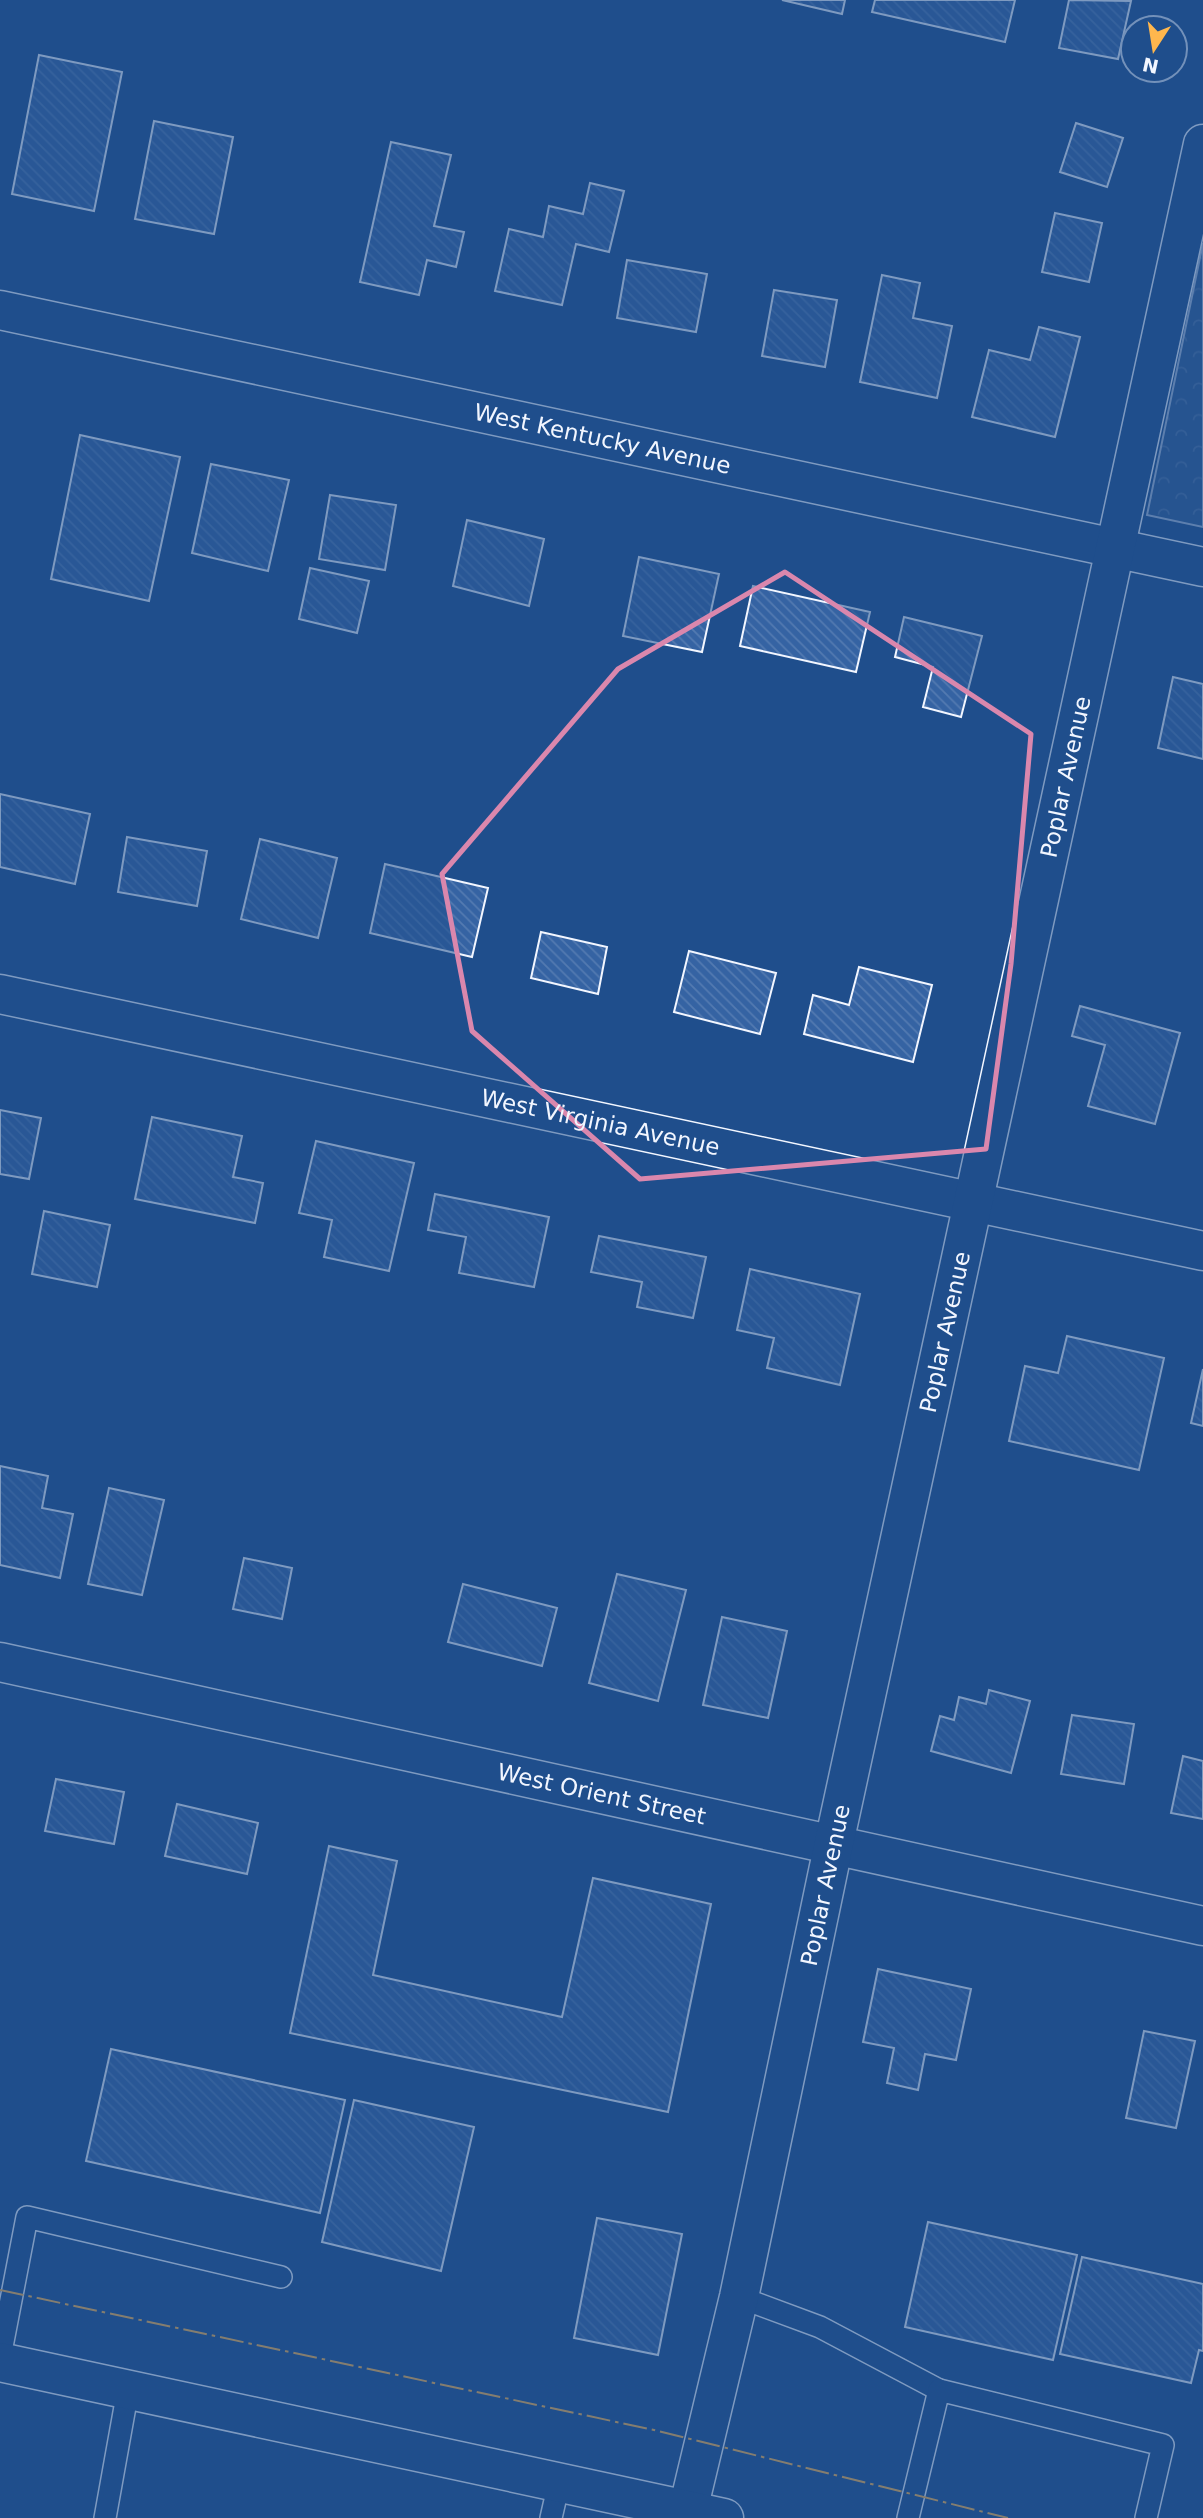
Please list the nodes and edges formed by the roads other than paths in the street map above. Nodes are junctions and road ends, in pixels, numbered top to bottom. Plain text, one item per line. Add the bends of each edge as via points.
1 (1203, 144) edge
2 (0, 310) edge
3 (1114, 548) junction
4 (1203, 567) edge
5 (0, 994) edge
6 (973, 1202) junction
7 (1203, 1251) edge
8 (0, 1662) edge
9 (834, 1843) junction
10 (1203, 1926) edge
11 (281, 2277) dead end
12 (739, 2297) junction
13 (0, 2359) edge
14 (128, 2390) junction
15 (939, 2390) junction
16 (555, 2500) edge
17 (699, 2515) edge
18 (104, 2518) edge
19 (908, 2518) edge
20 (1146, 2518) edge

1 - 3 street, Poplar Avenue
2 - 3 street, West Kentucky Avenue
3 - 4 street, West Kentucky Avenue
3 - 6 street, Poplar Avenue
5 - 6 street, West Virginia Avenue
6 - 7 street, West Virginia Avenue
6 - 9 street, Poplar Avenue
8 - 9 street, West Orient Street
9 - 10 street, West Orient Street
9 - 12 street, Poplar Avenue
11 - 13 lane via 27,2217
12 - 15 lane via 820,2327
12 - 17 street, Poplar Avenue
13 - 14 street
14 - 16 street
14 - 18 lane
15 - 19 lane
15 - 20 lane via 1163,2445
16 - 17 street

